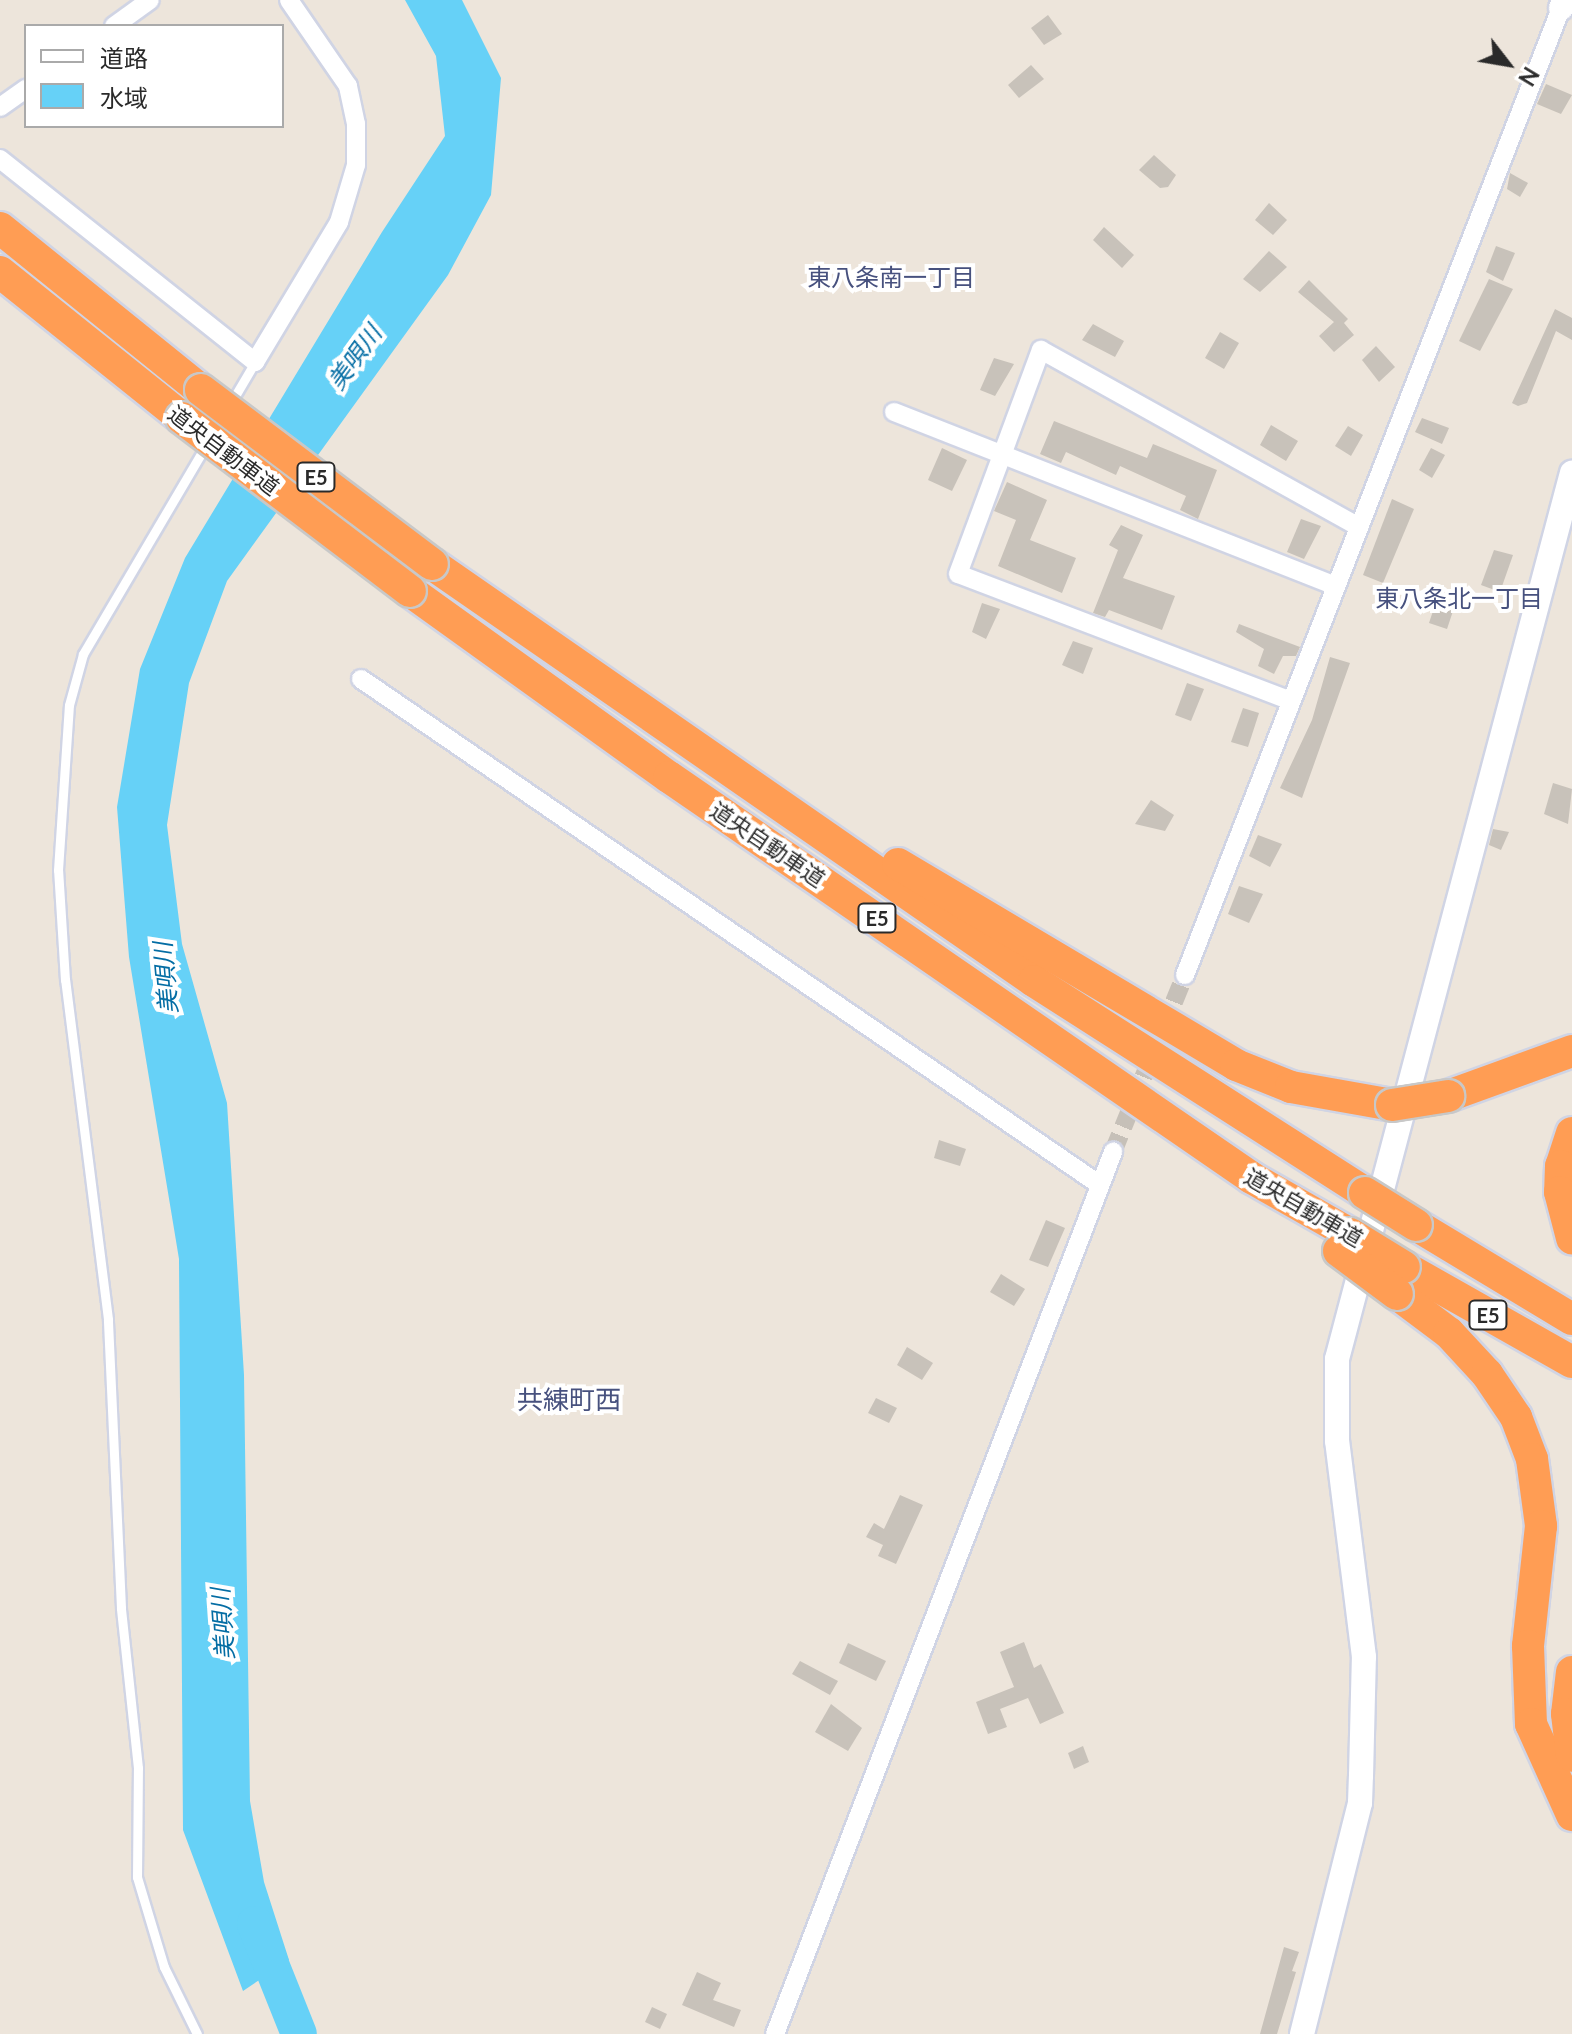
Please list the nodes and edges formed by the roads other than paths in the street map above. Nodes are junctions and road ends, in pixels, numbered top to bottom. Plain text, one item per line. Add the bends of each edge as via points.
1 (150, 0) edge
2 (289, 0) edge
3 (1560, 3) edge
4 (117, 24) edge
5 (24, 90) edge
6 (0, 107) edge
7 (0, 159) edge
8 (0, 228) edge
9 (0, 272) edge
10 (255, 362) junction
11 (894, 412) dead end
12 (1002, 455) junction
13 (1572, 473) edge
14 (1359, 527) junction
15 (1336, 586) junction
16 (361, 679) dead end
17 (613, 694) junction
18 (1291, 701) junction
19 (1185, 975) tunnel mouth
20 (1572, 1051) edge
21 (1572, 1133) edge
22 (1113, 1152) tunnel mouth
23 (1097, 1183) junction
24 (1572, 1238) edge
25 (1400, 1280) junction
26 (1572, 1319) edge
27 (1572, 1362) edge
28 (1572, 1672) edge
29 (1572, 1756) edge
30 (1572, 1815) edge
31 (197, 2034) edge
32 (775, 2034) edge
33 (1302, 2034) edge

1 - 4 street
2 - 10 street via 348,86 356,124 356,165 339,222
3 - 14 street
5 - 6 street
7 - 10 street
8 - 17 highway, 道央自動車道 / E5, bridge via 201,390
9 - 25 highway, 道央自動車道 / E5, bridge via 410,591 669,777
10 - 31 lane via 83,654 69,705 58,870 65,980 108,1319 121,1608 138,1768 137,1877 164,1967
11 - 12 street
12 - 14 street via 1041,350
12 - 15 street
12 - 18 street via 958,574
13 - 33 street via 1337,1359 1337,1441 1364,1657 1360,1803
14 - 15 street
15 - 18 street
16 - 23 street
17 - 20 highway, bridge via 1236,1065 1291,1087 1392,1105 1448,1096
17 - 26 highway, 道央自動車道 / E5, bridge via 1034,981
18 - 19 street
21 - 24 highway via 1560,1192
22 - 23 street
23 - 32 street
25 - 27 highway, 道央自動車道 / E5
25 - 30 highway via 1487,1374 1516,1417 1532,1459 1541,1526 1528,1646 1531,1724
28 - 29 highway via 1567,1714

